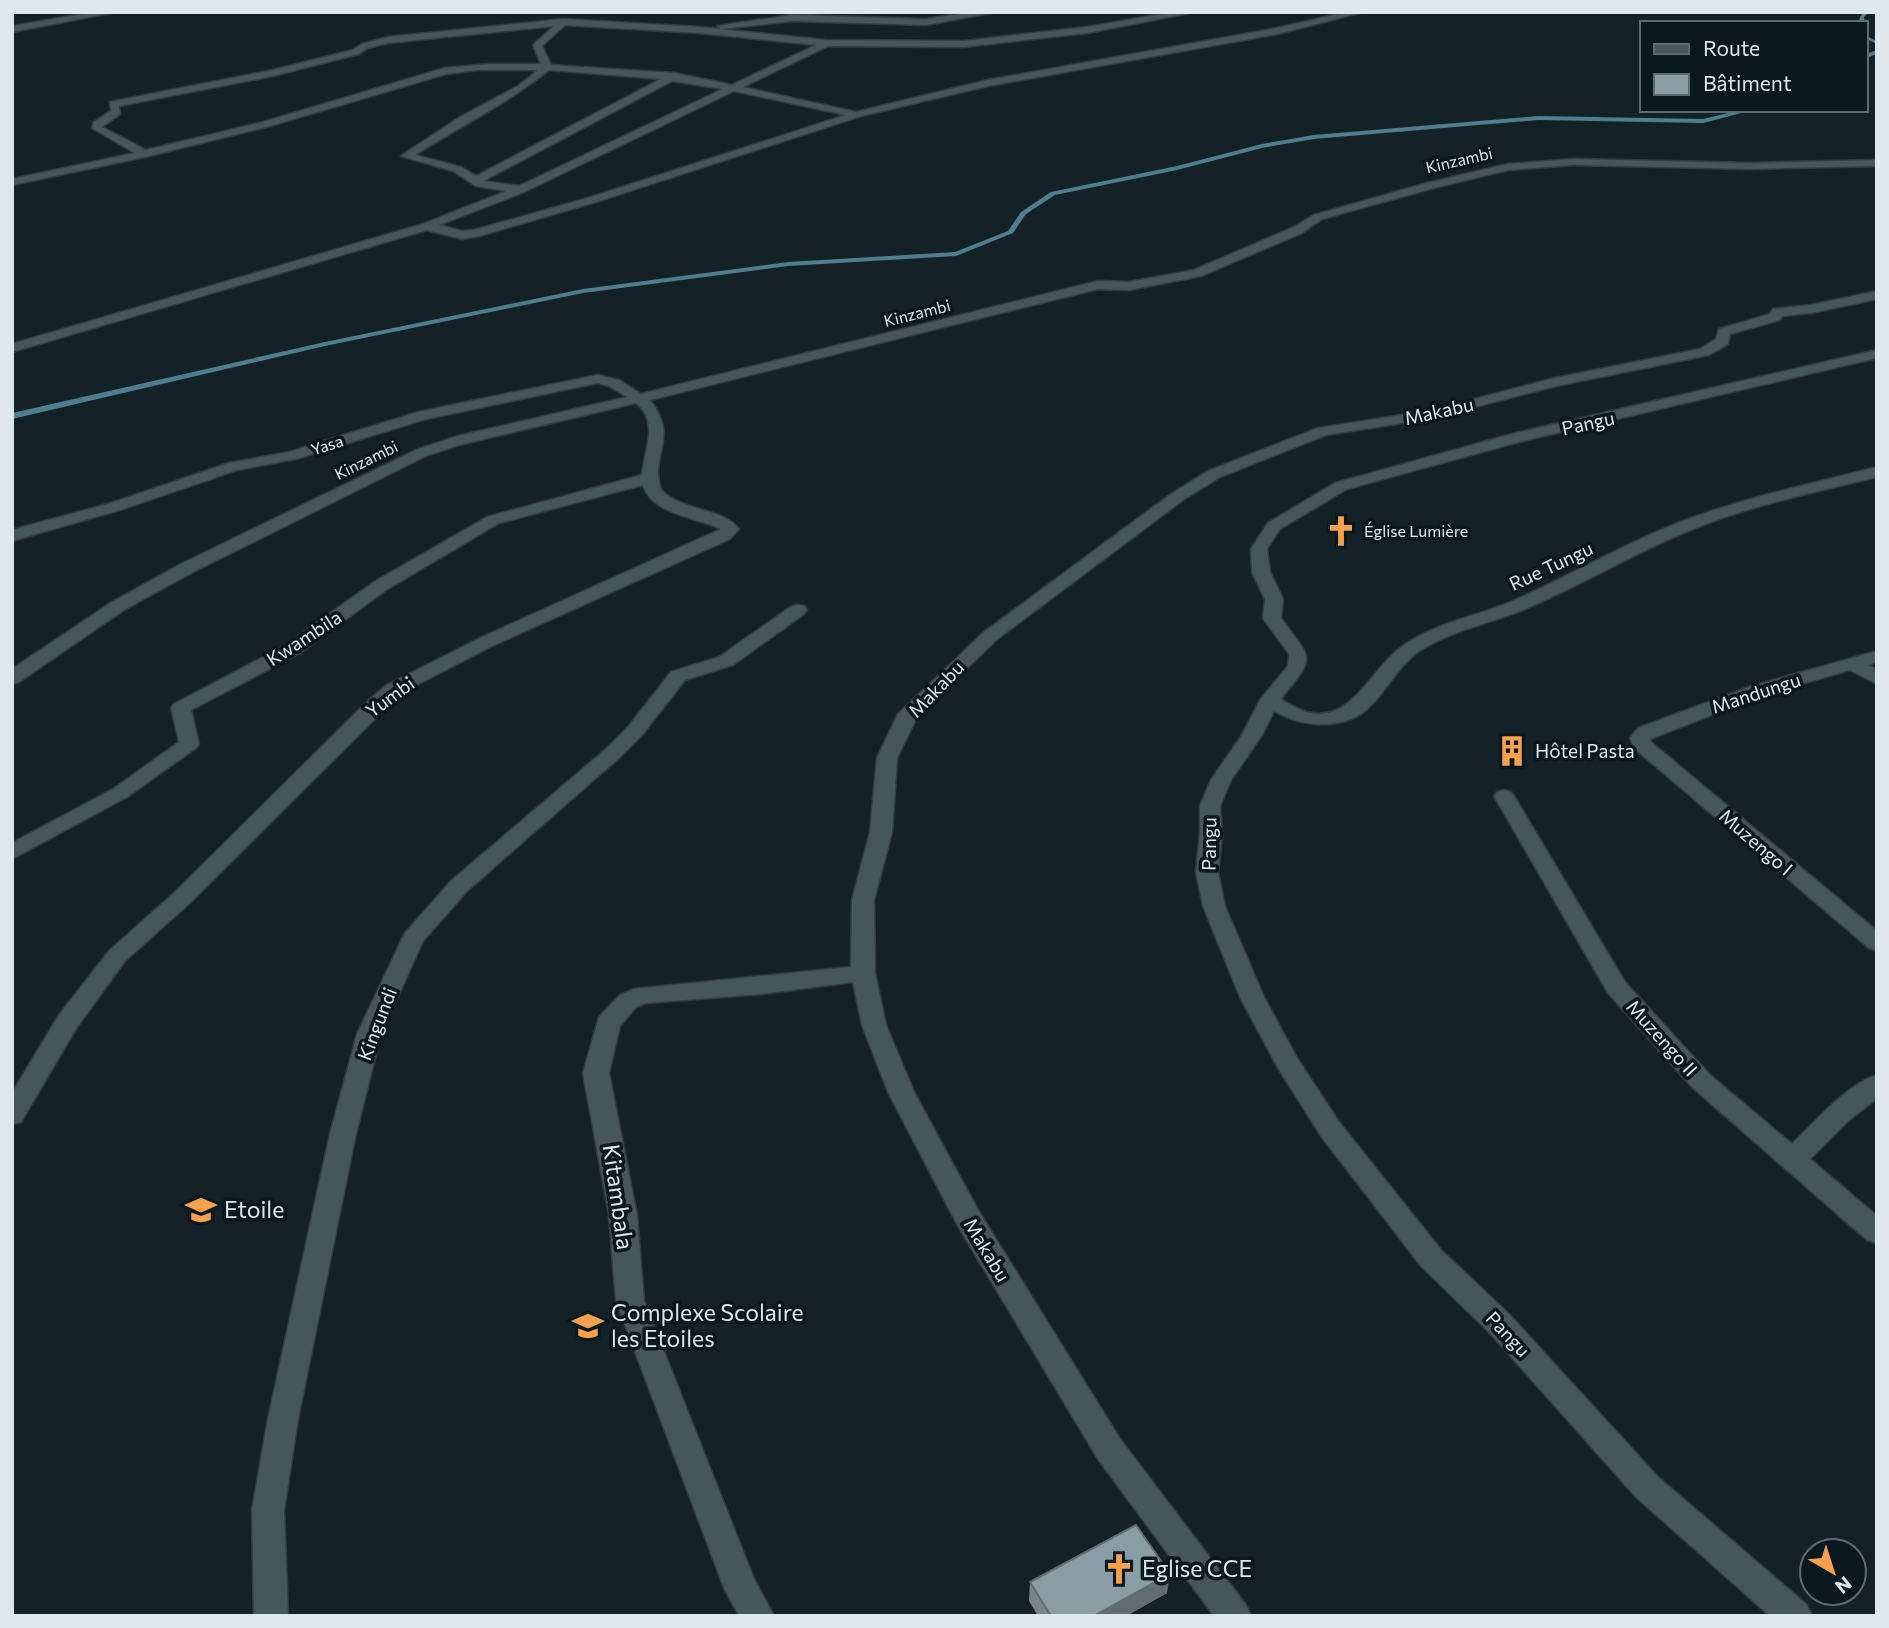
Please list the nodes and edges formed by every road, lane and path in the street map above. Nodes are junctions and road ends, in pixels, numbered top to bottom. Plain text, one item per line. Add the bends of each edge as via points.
1 (111, 12) edge
2 (991, 12) edge
3 (1190, 12) edge
4 (1359, 12) edge
5 (1169, 14) edge
6 (563, 22) junction
7 (12, 29) edge
8 (699, 30) junction
9 (826, 43) junction
10 (547, 67) junction
11 (674, 76) junction
12 (734, 86) junction
13 (858, 114) junction
14 (145, 154) junction
15 (1877, 163) edge
16 (475, 181) junction
17 (12, 183) edge
18 (520, 190) junction
19 (427, 226) junction
20 (1877, 295) edge
21 (12, 348) edge
22 (1877, 354) edge
23 (642, 399) junction
24 (1877, 472) edge
25 (650, 478) junction
26 (12, 537) edge
27 (797, 610) dead end
28 (1877, 656) edge
29 (1852, 663) junction
30 (12, 678) edge
31 (1877, 678) edge
32 (1270, 699) junction
33 (1640, 738) joint
34 (1504, 796) dead end
35 (12, 852) edge
36 (1877, 943) edge
37 (863, 973) junction
38 (1877, 1084) edge
39 (12, 1115) edge
40 (1792, 1161) junction
41 (1877, 1233) edge
42 (271, 1616) edge
43 (757, 1616) edge
44 (1234, 1616) edge
45 (1795, 1616) edge

1 - 7 street
2 - 8 street via 926,22 773,18
3 - 5 street
4 - 13 street via 988,83
5 - 9 street via 995,43
6 - 8 street
6 - 10 street via 537,45
6 - 14 street via 388,40 273,73 113,104 116,112 97,128
8 - 9 street
9 - 12 street
10 - 11 street
10 - 14 street via 445,71
10 - 16 street via 521,88 406,156 457,169
11 - 12 street
11 - 16 street
12 - 13 street
12 - 18 street
13 - 19 street via 475,233
14 - 17 street
15 - 23 street, Kinzambi via 1574,162 1499,169 1332,212 1197,273 1129,286 1098,285
16 - 18 street
18 - 19 street
19 - 21 street
20 - 37 street, Makabu via 1778,312 1775,317 1724,332 1723,341 1704,352 1555,382 1428,415 1323,431 1214,474 1177,497 990,636 908,714 887,758 881,832 863,900
22 - 32 street, Pangu via 1516,439 1341,486 1312,502 1274,526 1259,549 1261,572 1274,599 1272,618 1298,654 1297,667
23 - 25 street via 659,436
23 - 26 street, Yasa via 598,379 459,407 291,456 234,466
23 - 30 street, Kinzambi via 458,441 398,463 175,574
24 - 32 street, Rue Tungu via 1711,517 1508,609 1432,637 1404,652 1350,713 1300,717 1284,712
25 - 35 street, Kwambila via 482,526 380,586 293,649 181,708 189,744 120,793
25 - 39 street, Yumbi via 653,491 662,500 731,529 394,689 117,956 68,1021
27 - 42 street, Kingundi via 726,661 678,676 635,731 459,886 413,938 369,1034 336,1165 268,1510
28 - 29 street, Mandungu
29 - 31 street
29 - 33 street, Mandungu via 1756,691 1645,732
32 - 45 street, Pangu via 1210,806 1207,872 1214,906 1252,997 1287,1062 1330,1129 1431,1258 1499,1323 1647,1487
33 - 36 street, Muzengo I via 1662,762
34 - 40 street, Muzengo II via 1616,987 1701,1081
37 - 43 street, Kitambala via 642,995 628,1001 608,1023 596,1073 623,1215 630,1301 741,1588
37 - 44 street, Makabu via 874,1025 901,1092 968,1219 1109,1449
38 - 40 street
40 - 41 street, Muzengo II

